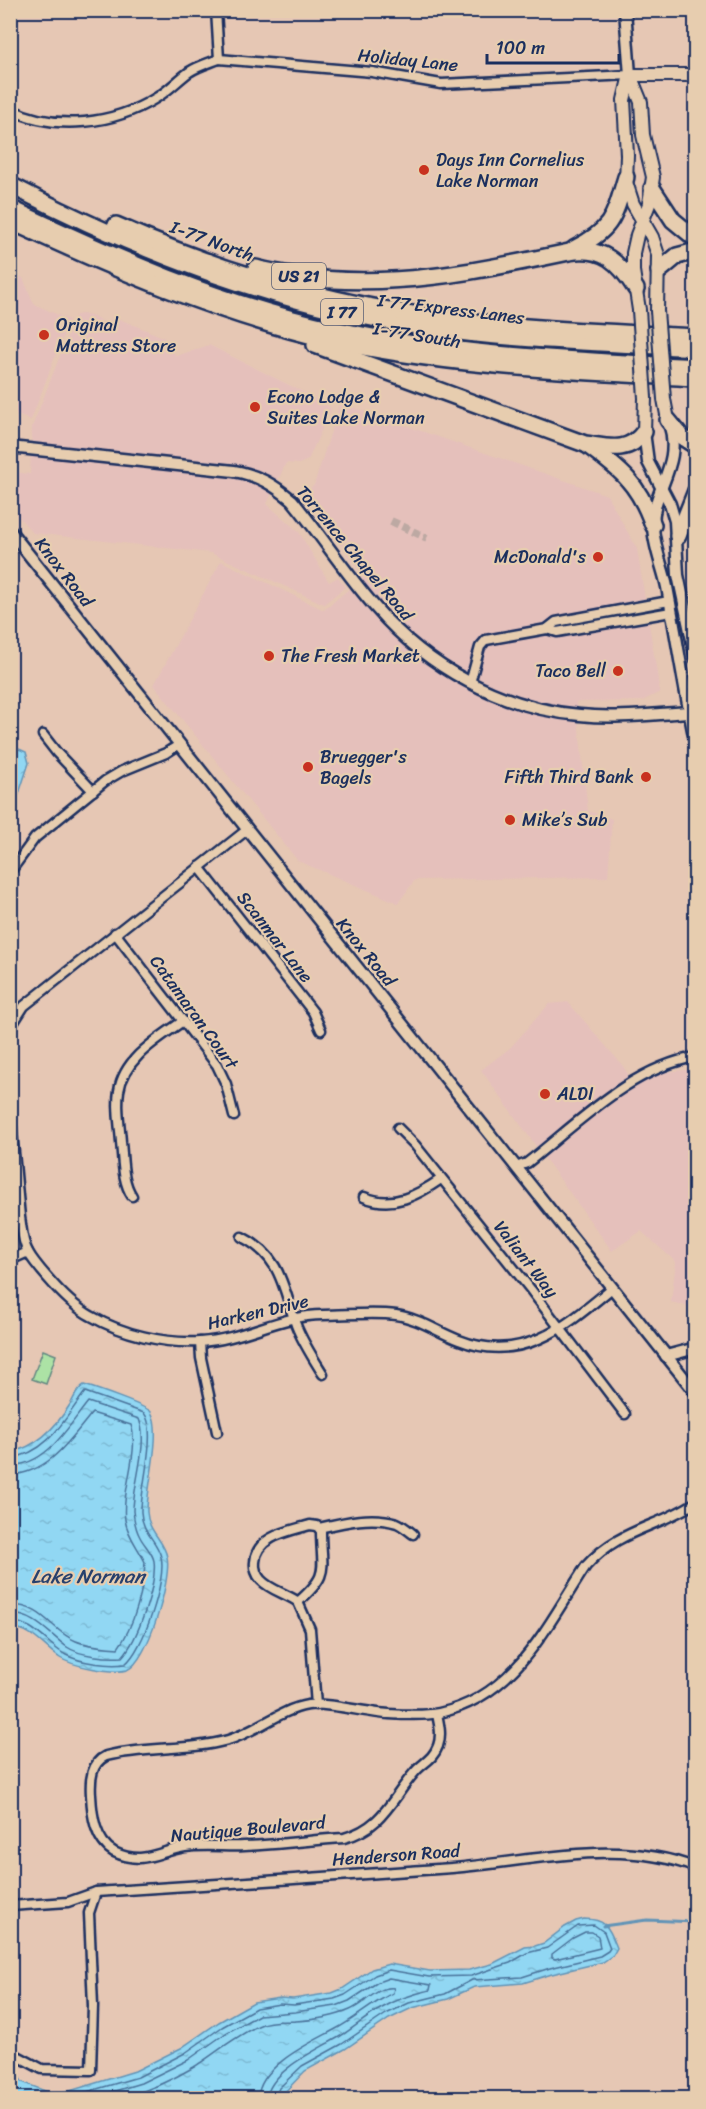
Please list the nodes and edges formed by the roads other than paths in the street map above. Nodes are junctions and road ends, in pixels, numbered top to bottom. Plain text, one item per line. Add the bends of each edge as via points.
1 (216, 10) edge
2 (625, 10) edge
3 (219, 59) junction
4 (630, 75) junction
5 (696, 75) edge
6 (10, 109) edge
7 (626, 177) junction
8 (10, 183) edge
9 (652, 188) junction
10 (10, 208) edge
11 (10, 221) edge
12 (643, 221) junction
13 (696, 239) edge
14 (696, 251) edge
15 (569, 252) junction
16 (197, 257) junction
17 (659, 271) junction
18 (636, 289) junction
19 (236, 315) junction
20 (696, 337) edge
21 (696, 348) edge
22 (696, 367) edge
23 (696, 378) edge
24 (668, 420) junction
25 (644, 432) junction
26 (585, 444) junction
27 (696, 446) edge
28 (10, 447) edge
29 (662, 488) junction
30 (696, 490) edge
31 (653, 525) junction
32 (10, 531) edge
33 (678, 536) junction
34 (670, 607) junction
35 (696, 659) edge
36 (470, 683) junction
37 (694, 712) edge
38 (43, 735) dead end
39 (180, 744) junction
40 (696, 745) edge
41 (93, 790) junction
42 (248, 830) junction
43 (199, 867) junction
44 (10, 872) edge
45 (116, 933) junction
46 (183, 1021) junction
47 (10, 1028) edge
48 (321, 1030) dead end
49 (696, 1057) edge
50 (10, 1109) edge
51 (234, 1116) dead end
52 (398, 1128) dead end
53 (516, 1167) junction
54 (441, 1179) junction
55 (132, 1196) dead end
56 (364, 1197) dead end
57 (242, 1237) dead end
58 (28, 1252) junction
59 (10, 1260) edge
60 (612, 1288) junction
61 (294, 1318) junction
62 (559, 1328) junction
63 (200, 1342) junction
64 (696, 1348) edge
65 (666, 1356) junction
66 (323, 1374) dead end
67 (696, 1393) edge
68 (625, 1414) dead end
69 (217, 1432) dead end
70 (696, 1502) edge
71 (319, 1528) junction
72 (413, 1534) dead end
73 (298, 1602) junction
74 (316, 1705) junction
75 (437, 1714) junction
76 (696, 1868) edge
77 (96, 1892) junction
78 (10, 1906) edge
79 (10, 2052) edge

1 - 3 street
2 - 4 street
3 - 4 street, Holiday Lane via 372,72 441,84
3 - 6 street via 189,72 141,107 100,121 58,121
4 - 5 main road
4 - 7 main road, US 21 via 624,100
4 - 9 main road via 641,102
7 - 12 main road, US 21 via 630,197
7 - 15 highway, US 21 via 608,226 597,237
8 - 16 highway, I-77 North / I 77
8 - 21 highway, I 77 Express Lanes / I 77 via 88,224 186,266 336,311 482,334
9 - 12 main road
9 - 13 highway via 672,220
10 - 22 highway, I 77 Express Lanes / I 77 via 179,283 332,329 480,353
11 - 19 highway, I-77 South / I 77 via 145,281
12 - 17 main road, US 21 via 656,248
12 - 18 main road via 633,253
14 - 17 highway via 677,256
15 - 16 highway, US 21 via 450,275 368,281 316,279
15 - 18 highway via 605,256 624,270
16 - 20 highway, I-77 North / I 77 via 309,292 410,314 514,326
17 - 24 main road, US 21, bridge via 657,311
18 - 25 main road, bridge
19 - 23 highway, I-77 South / I 77 via 330,340 425,358 532,369
19 - 26 highway
24 - 27 highway
24 - 29 street via 672,453
25 - 26 highway via 624,448
25 - 29 street via 648,462
26 - 31 highway via 630,480
28 - 36 street, Torrence Chapel Road via 234,471 261,478 292,500 378,610 431,660
29 - 31 street
29 - 33 street
30 - 33 highway
31 - 34 street
32 - 39 street, Knox Road
33 - 35 street via 678,575
34 - 36 street via 556,622 547,629 486,640 480,647
34 - 37 street
36 - 37 street, Torrence Chapel Road via 531,706 579,715
37 - 40 street
38 - 41 street
39 - 41 street
39 - 42 street, Knox Road
41 - 44 street via 35,838
42 - 43 street
42 - 53 street, Knox Road
43 - 45 street
43 - 48 street, Scanmar Lane via 313,1012
45 - 46 street, Catamaran Court
45 - 47 street via 24,1006
46 - 51 street, Catamaran Court via 217,1065
46 - 55 street via 136,1057 122,1078 119,1121 125,1182
49 - 53 street via 645,1073 527,1163
50 - 58 street, Harken Drive via 21,1225
52 - 54 street, Valiant Way
53 - 60 street, Knox Road
54 - 56 street via 411,1198 384,1202
54 - 62 street, Valiant Way
57 - 61 street via 270,1258 280,1274
58 - 59 street
58 - 63 street, Harken Drive via 55,1286 91,1316 140,1335
60 - 62 street, Harken Drive
60 - 65 street, Knox Road
61 - 62 street, Harken Drive via 395,1315 460,1340 502,1348 532,1343
61 - 63 street, Harken Drive via 231,1338
61 - 66 street via 303,1342
62 - 68 street, Valiant Way
63 - 69 street
64 - 65 street
65 - 67 street, Knox Road
70 - 75 street, Nautique Boulevard via 625,1535 596,1556 505,1681 472,1702
71 - 72 street via 347,1521 376,1520 398,1524
71 - 73 street via 322,1574
71 - 73 street via 310,1524 275,1536 260,1548 255,1559 259,1579
73 - 74 street via 309,1629
74 - 75 street, Nautique Boulevard via 389,1714
74 - 75 street, Nautique Boulevard via 291,1710 219,1742 117,1753 100,1759 91,1782 97,1833 108,1848 142,1858 186,1847 247,1846 355,1835 385,1814 415,1771 433,1756 440,1738
76 - 77 street, Henderson Road via 663,1858 607,1852 454,1868
77 - 78 street, Henderson Road via 68,1902
77 - 79 street via 89,1913 91,2070 42,2069

